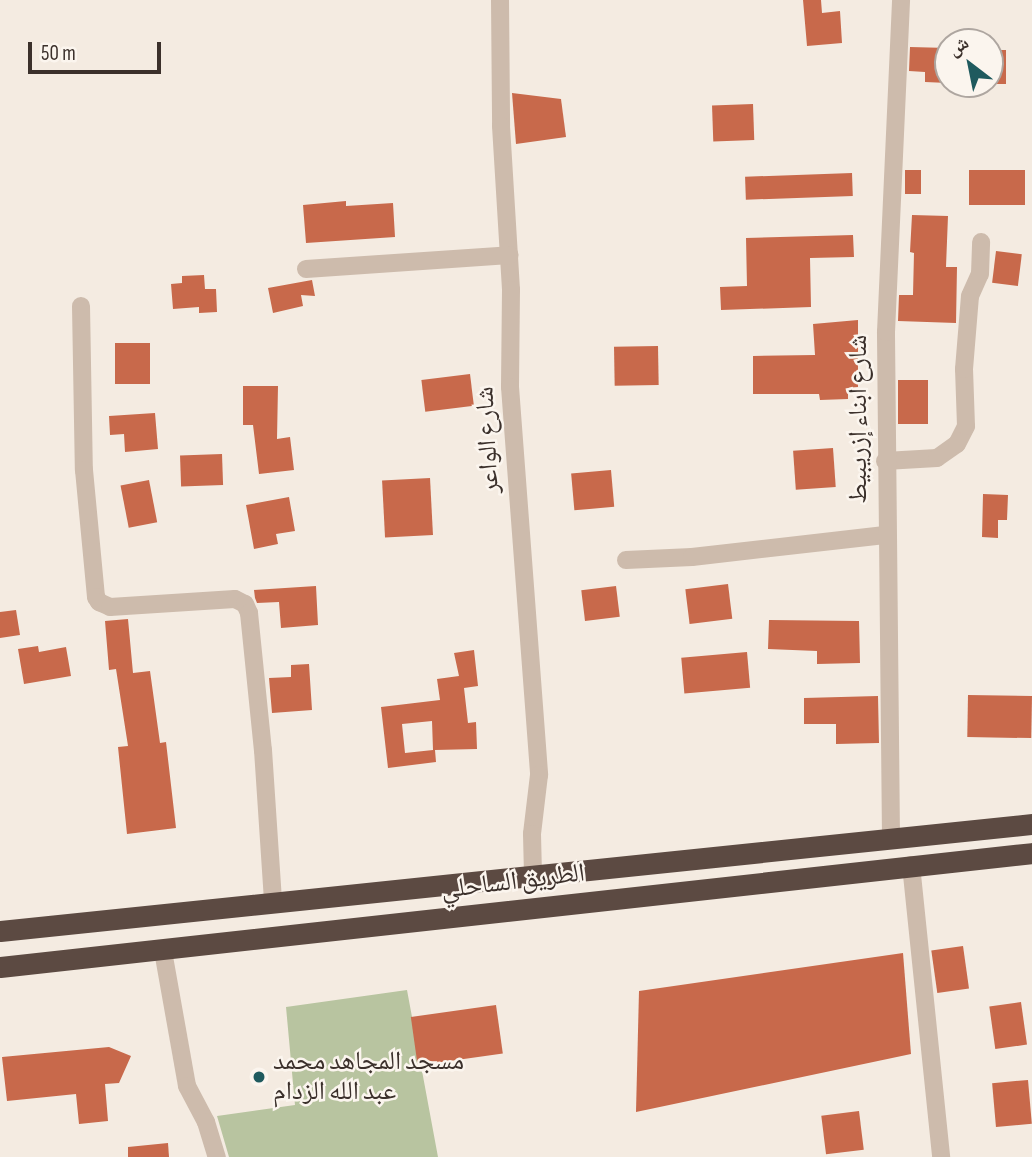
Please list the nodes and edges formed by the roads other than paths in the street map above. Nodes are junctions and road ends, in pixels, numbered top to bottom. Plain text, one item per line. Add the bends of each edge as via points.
1 (500, 0) edge
2 (901, 0) edge
3 (981, 242) dead end
4 (510, 255) junction
5 (306, 269) dead end
6 (81, 306) dead end
7 (886, 461) junction
8 (886, 535) junction
9 (626, 561) dead end
10 (1032, 824) edge
11 (891, 838) junction
12 (1032, 853) edge
13 (911, 865) junction
14 (533, 876) junction
15 (273, 902) junction
16 (0, 931) edge
17 (163, 951) junction
18 (0, 967) edge
19 (217, 1157) edge
20 (942, 1157) edge

1 - 4 street, شارع الواعر via 501,126
2 - 7 street, شارع ابناء إزريبيط via 890,188
3 - 7 street via 980,274 970,296 964,369 966,426 957,444 937,458
4 - 5 street
4 - 14 street, شارع الواعر via 514,453 539,775
6 - 15 street via 84,470 96,597 110,607 235,599 245,604 263,750
7 - 8 street, شارع ابناء إزريبيط
8 - 9 street
8 - 11 street, شارع ابناء إزريبيط
10 - 11 highway, الطريق الساحلي
11 - 14 highway, الطريق الساحلي
12 - 13 highway, الطريق الساحلي
13 - 17 highway, الطريق الساحلي
13 - 20 street
14 - 15 highway, الطريق الساحلي
15 - 16 highway, الطريق الساحلي
17 - 18 highway, الطريق الساحلي
17 - 19 street via 187,1086

